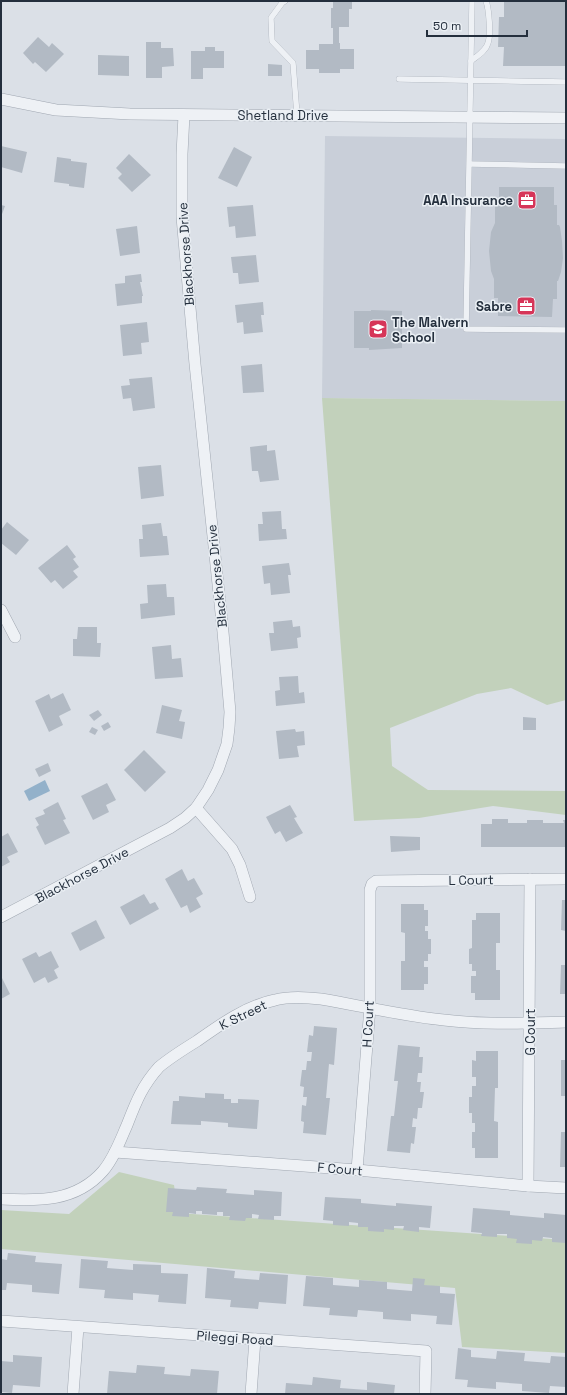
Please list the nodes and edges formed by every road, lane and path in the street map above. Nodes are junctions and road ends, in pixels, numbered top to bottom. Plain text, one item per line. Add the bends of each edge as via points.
1 (285, 1) edge
2 (472, 1) edge
3 (486, 1) edge
4 (471, 61) junction
5 (399, 79) dead end
6 (471, 80) junction
7 (566, 82) edge
8 (1, 99) edge
9 (184, 114) junction
10 (296, 115) junction
11 (470, 117) junction
12 (566, 118) edge
13 (470, 164) junction
14 (566, 166) edge
15 (566, 330) edge
16 (1, 610) edge
17 (15, 637) dead end
18 (196, 808) junction
19 (566, 878) edge
20 (530, 879) junction
21 (376, 881) joint
22 (250, 897) dead end
23 (1, 917) edge
24 (370, 1008) junction
25 (530, 1022) junction
26 (566, 1022) edge
27 (115, 1152) junction
28 (357, 1170) junction
29 (528, 1186) junction
30 (566, 1188) edge
31 (1, 1199) edge
32 (1, 1321) edge
33 (78, 1327) junction
34 (256, 1339) junction
35 (73, 1394) edge
36 (251, 1394) edge
37 (425, 1394) edge

1 - 10 lane via 271,18 272,41 293,62
2 - 4 lane
3 - 4 lane via 489,8 488,42 484,50
4 - 6 lane
5 - 6 lane
6 - 7 lane
6 - 11 lane
8 - 9 street, Shetland Drive via 43,108 82,112
9 - 10 street, Shetland Drive
9 - 18 street, Blackhorse Drive via 182,217 230,712 227,744 218,770
10 - 11 street, Shetland Drive
11 - 12 street, Shetland Drive
11 - 13 lane
13 - 14 lane
13 - 15 lane via 466,329
16 - 17 street
18 - 22 street via 232,849
18 - 23 street, Blackhorse Drive via 170,828
19 - 20 street, L Court
20 - 21 street, L Court
20 - 25 street, G Court
21 - 24 street, H Court via 370,890
24 - 25 street, K Street via 445,1021
24 - 27 street, K Street via 321,998 290,997 258,1005 228,1019 165,1062 150,1077
24 - 28 street, H Court
25 - 26 street, K Street
25 - 29 street, G Court
27 - 28 street, F Court
27 - 31 street, K Street via 103,1171 82,1189 47,1200
28 - 29 street, F Court
29 - 30 street, F Court
32 - 33 street, Pileggi Road
33 - 34 street, Pileggi Road
33 - 35 street
34 - 36 street
34 - 37 street, Pileggi Road via 426,1351

